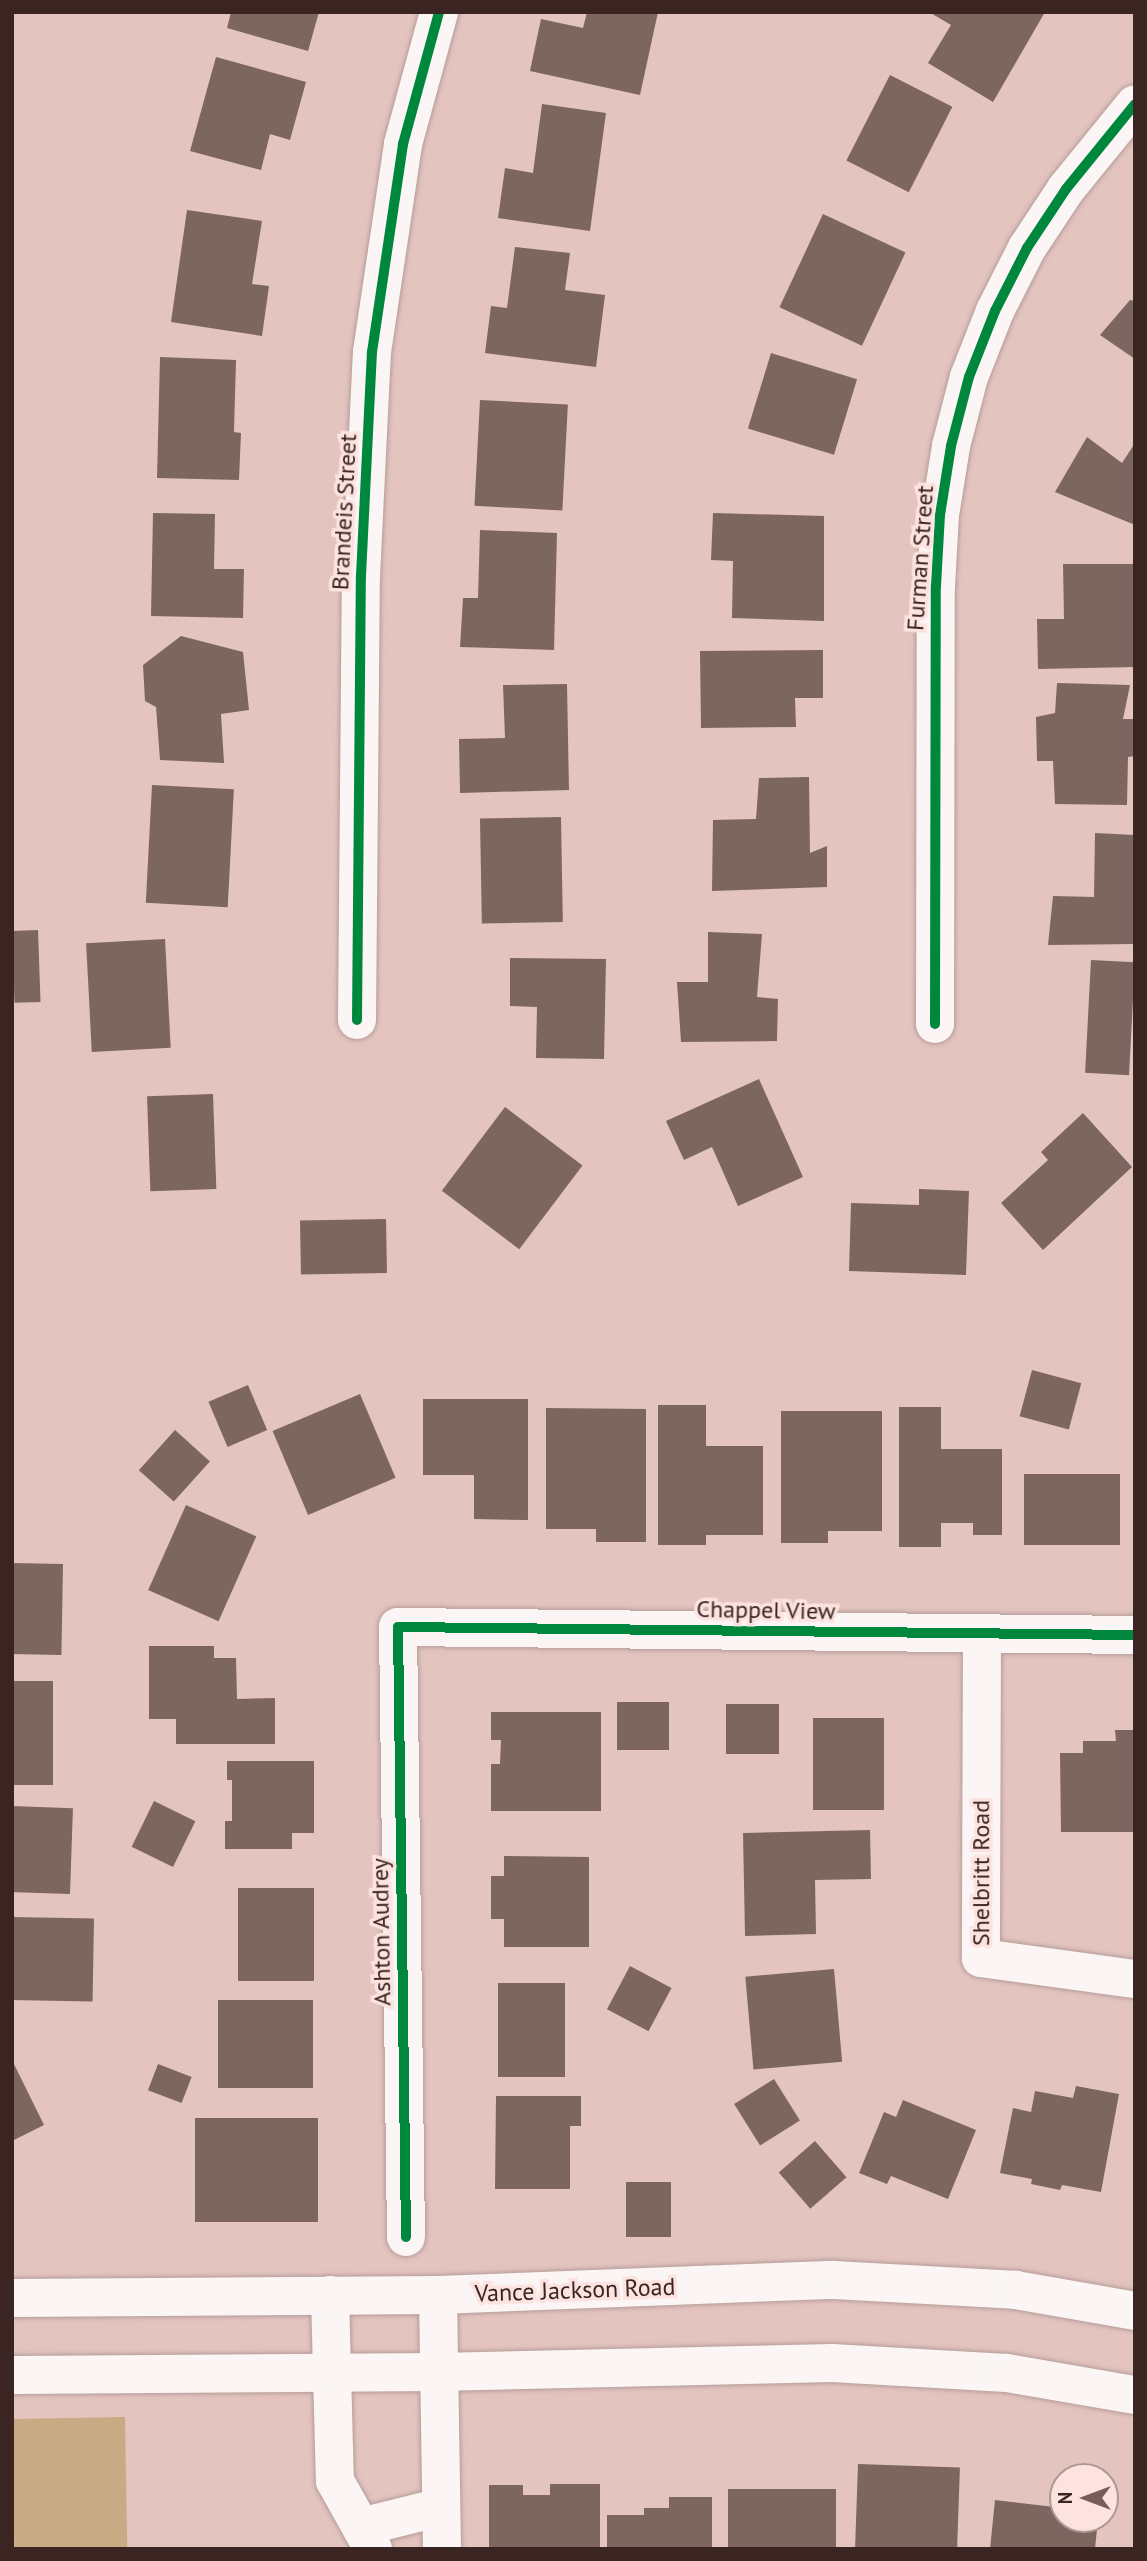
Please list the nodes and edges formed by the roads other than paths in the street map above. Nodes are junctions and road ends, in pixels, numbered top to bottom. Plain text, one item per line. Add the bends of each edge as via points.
1 (439, 12) edge
2 (1135, 104) edge
3 (357, 1020) dead end
4 (935, 1024) dead end
5 (398, 1627) joint
6 (982, 1633) junction
7 (1135, 1635) edge
8 (1135, 1979) edge
9 (406, 2237) dead end
10 (330, 2295) junction
11 (438, 2295) junction
12 (12, 2298) edge
13 (1135, 2311) edge
14 (331, 2372) junction
15 (438, 2372) junction
16 (12, 2375) edge
17 (1135, 2395) edge
18 (441, 2507) junction
19 (367, 2538) edge
20 (442, 2549) edge

1 - 3 street, Brandeis Street via 403,144 372,352 361,576
2 - 4 street, Furman Street via 1066,189 1027,248 969,377 951,446 940,515 936,586
5 - 6 street, Chappel View
5 - 9 street, Ashton Audrey
6 - 7 street, Chappel View
6 - 8 street, Shelbritt Road via 981,1958
10 - 11 street, Vance Jackson Road
10 - 12 street, Vance Jackson Road
10 - 14 street
11 - 13 street, Vance Jackson Road via 834,2280 1016,2290
11 - 15 street
14 - 15 street
14 - 16 street
14 - 19 street via 335,2481
15 - 17 street via 832,2363 1007,2372
15 - 18 street
18 - 19 street
18 - 20 street

